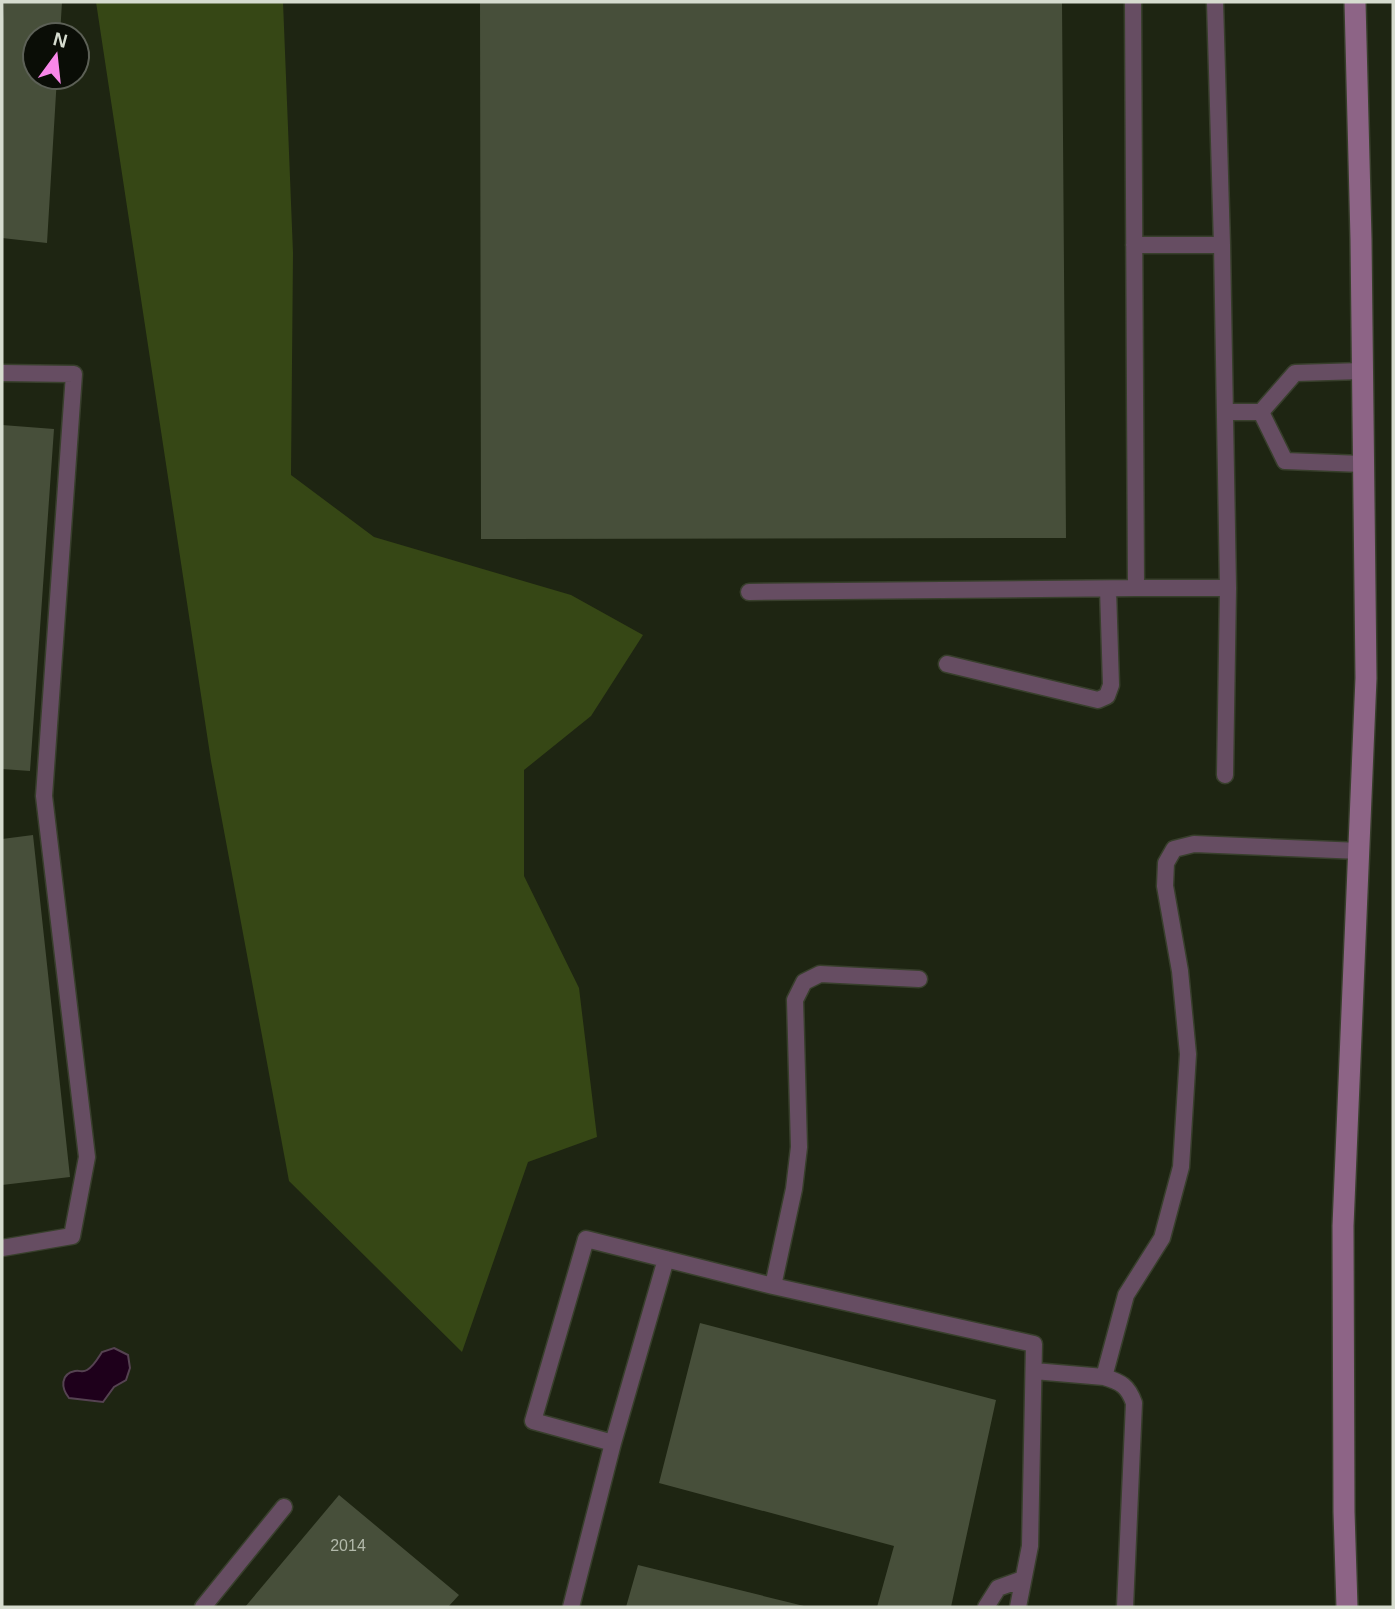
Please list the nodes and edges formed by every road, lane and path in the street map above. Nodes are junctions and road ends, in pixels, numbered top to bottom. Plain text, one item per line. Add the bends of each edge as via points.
1 (1133, 2) edge
2 (1215, 2) edge
3 (1354, 2) edge
4 (1134, 245) junction
5 (1222, 245) junction
6 (1362, 371) junction
7 (2, 373) edge
8 (1225, 412) junction
9 (1261, 412) junction
10 (1362, 464) junction
11 (1136, 588) junction
12 (1108, 589) junction
13 (1228, 589) junction
14 (749, 592) dead end
15 (947, 664) dead end
16 (1225, 775) dead end
17 (1360, 851) junction
18 (919, 979) dead end
19 (2, 1248) edge
20 (666, 1259) junction
21 (773, 1286) junction
22 (1034, 1371) junction
23 (1104, 1377) junction
24 (613, 1443) junction
25 (284, 1507) dead end
26 (1023, 1579) junction
27 (203, 1607) edge
28 (571, 1607) edge
29 (986, 1607) edge
30 (1018, 1607) edge
31 (1125, 1607) edge
32 (1347, 1607) edge

1 - 4 lane
2 - 5 lane
3 - 6 main road
4 - 5 lane
4 - 11 lane
5 - 8 lane
6 - 9 lane via 1295,373
6 - 10 main road
7 - 19 lane via 74,374 44,796 87,1157 72,1236
8 - 9 lane
8 - 13 lane
9 - 10 lane via 1284,461
10 - 17 main road via 1366,678
11 - 12 lane
11 - 13 lane
12 - 14 lane
12 - 15 lane via 1111,685 1107,696 1098,700
13 - 16 lane
17 - 23 lane via 1194,844 1174,849 1166,863 1188,1054 1181,1167 1162,1238 1126,1295
17 - 32 main road via 1343,1226
18 - 21 lane via 820,974 804,982 795,1000 799,1147
20 - 21 lane
20 - 24 lane
20 - 24 lane via 586,1239 533,1421
21 - 22 lane via 1034,1344
22 - 23 lane
22 - 26 lane via 1030,1546
23 - 31 lane via 1119,1381 1129,1390 1133,1403
24 - 28 lane
25 - 27 lane
26 - 29 lane via 998,1588
26 - 30 lane

